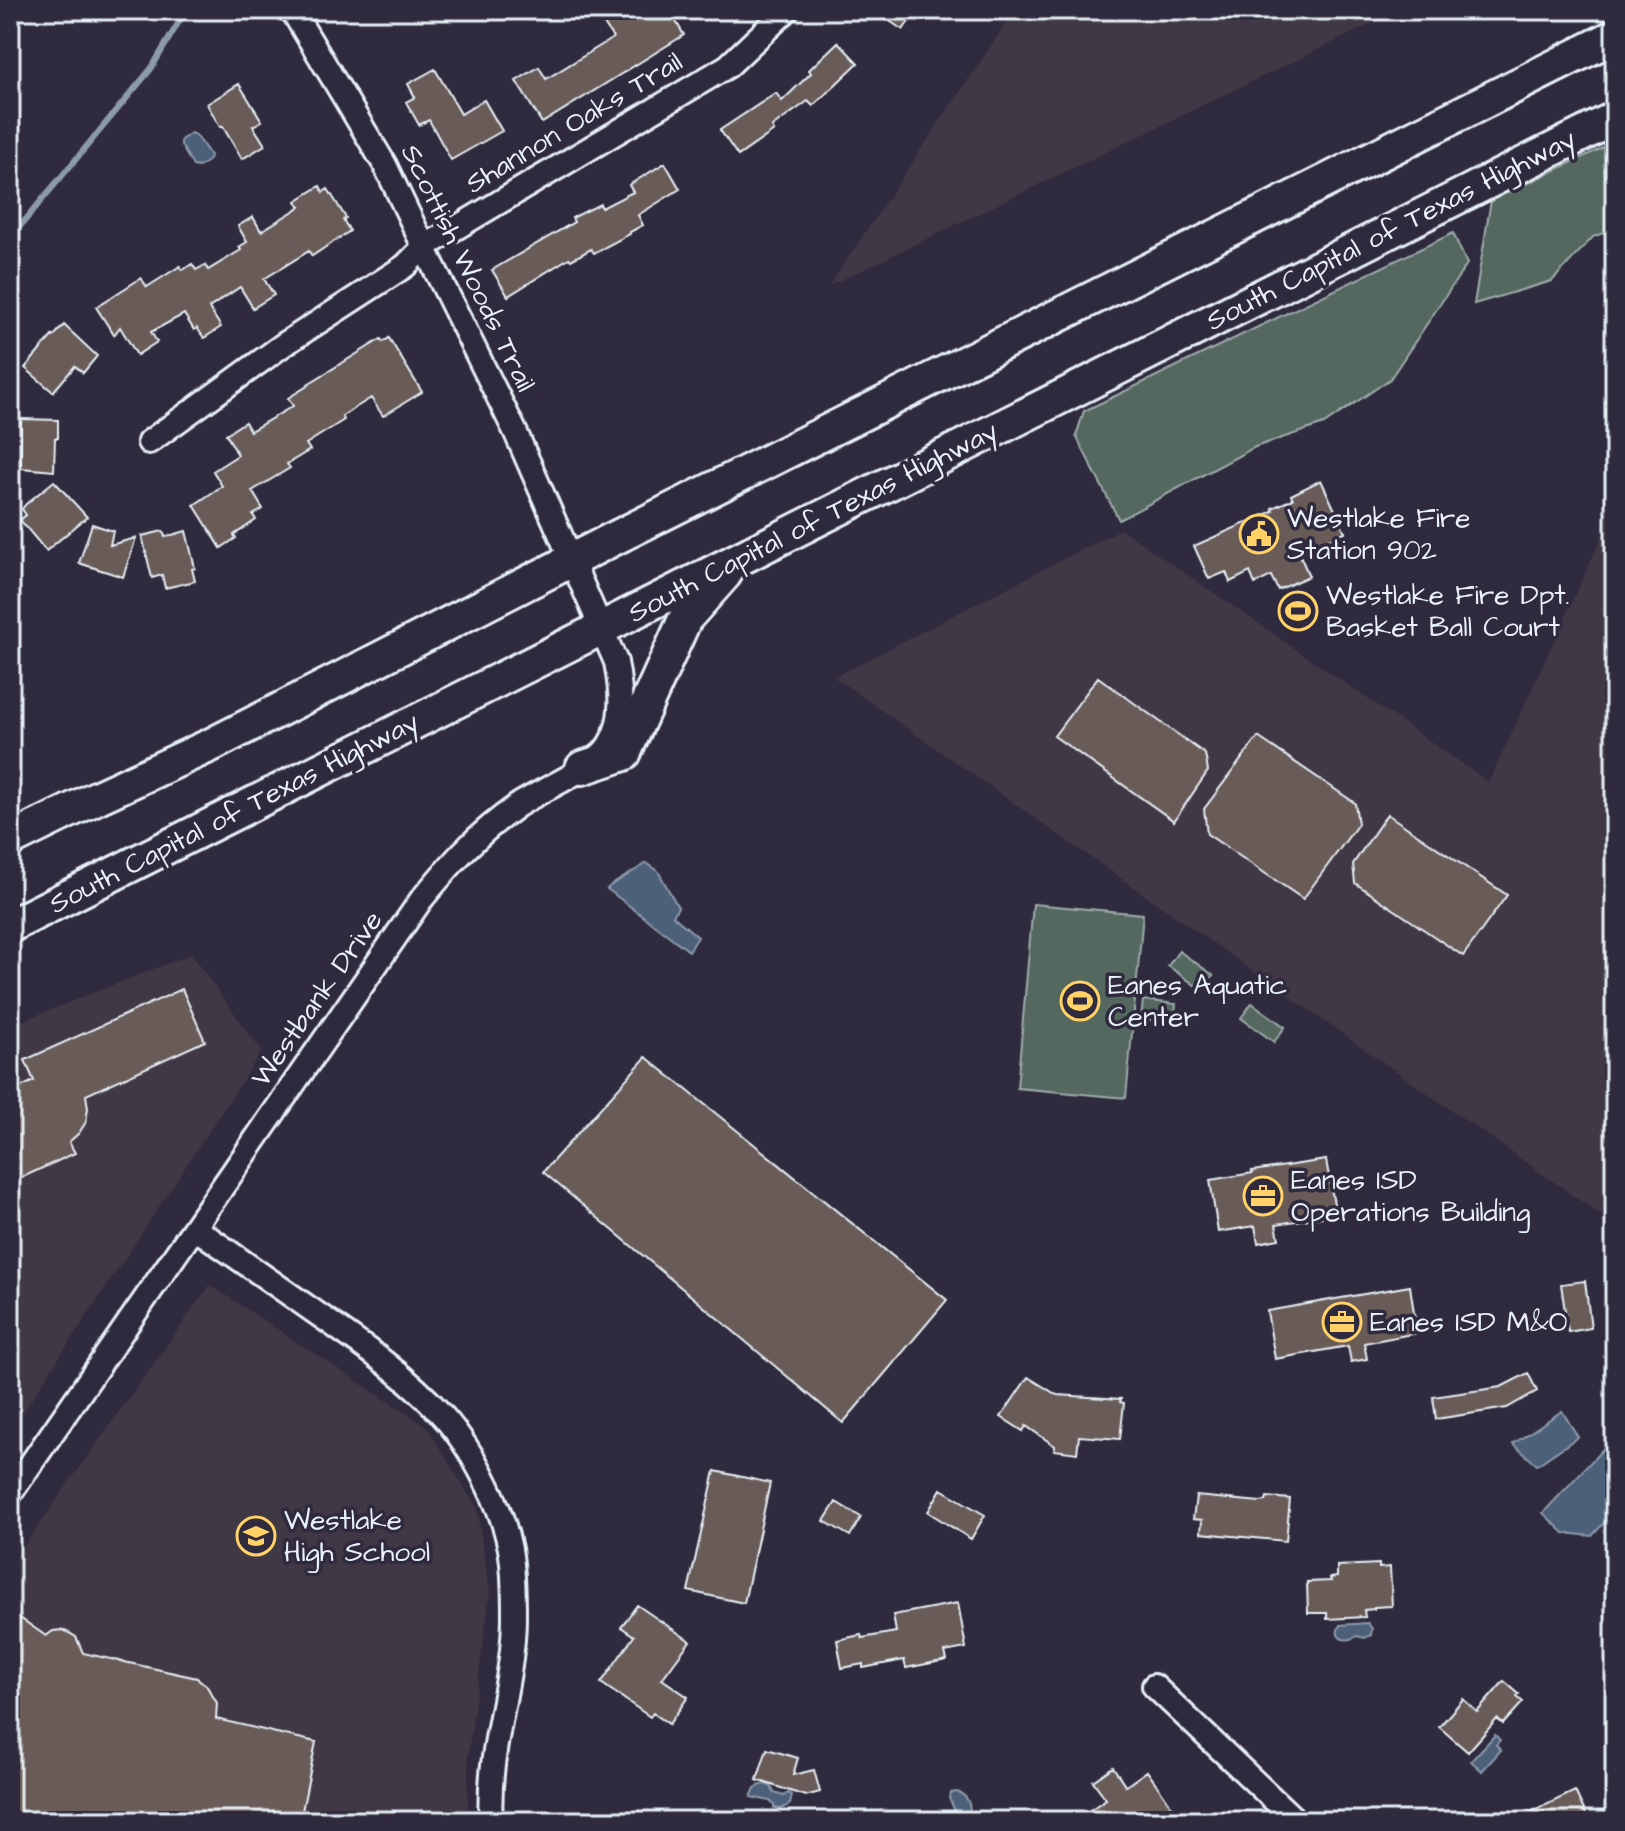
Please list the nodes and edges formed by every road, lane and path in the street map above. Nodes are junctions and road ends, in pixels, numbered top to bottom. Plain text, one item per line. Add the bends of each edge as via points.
1 (292, 10) edge
2 (787, 10) edge
3 (1615, 36) edge
4 (1615, 118) edge
5 (424, 247) junction
6 (149, 442) dead end
7 (738, 559) junction
8 (572, 562) junction
9 (602, 629) junction
10 (582, 768) junction
11 (10, 840) edge
12 (10, 926) edge
13 (195, 1228) junction
14 (10, 1494) edge
15 (1154, 1686) dead end
16 (491, 1821) edge
17 (1296, 1821) edge

1 - 5 street, Scottish Woods Trail via 385,165
2 - 5 street, Shannon Oaks Trail via 728,66
3 - 8 highway
4 - 7 highway, South Capital of Texas Highway
5 - 6 street, Shannon Oaks Trail via 405,266 283,345
5 - 8 street, Scottish Woods Trail via 515,431
7 - 9 highway, South Capital of Texas Highway
7 - 10 highway via 685,619 624,754
8 - 9 street, Westbank Drive
8 - 11 highway
9 - 10 street, Westbank Drive via 616,662 618,722 608,747
9 - 12 highway, South Capital of Texas Highway
10 - 13 street, Westbank Drive via 520,804 453,861
13 - 14 street, Westbank Drive
13 - 16 street via 403,1378 442,1415 475,1460 510,1547 514,1584 510,1663 489,1793
15 - 17 street

